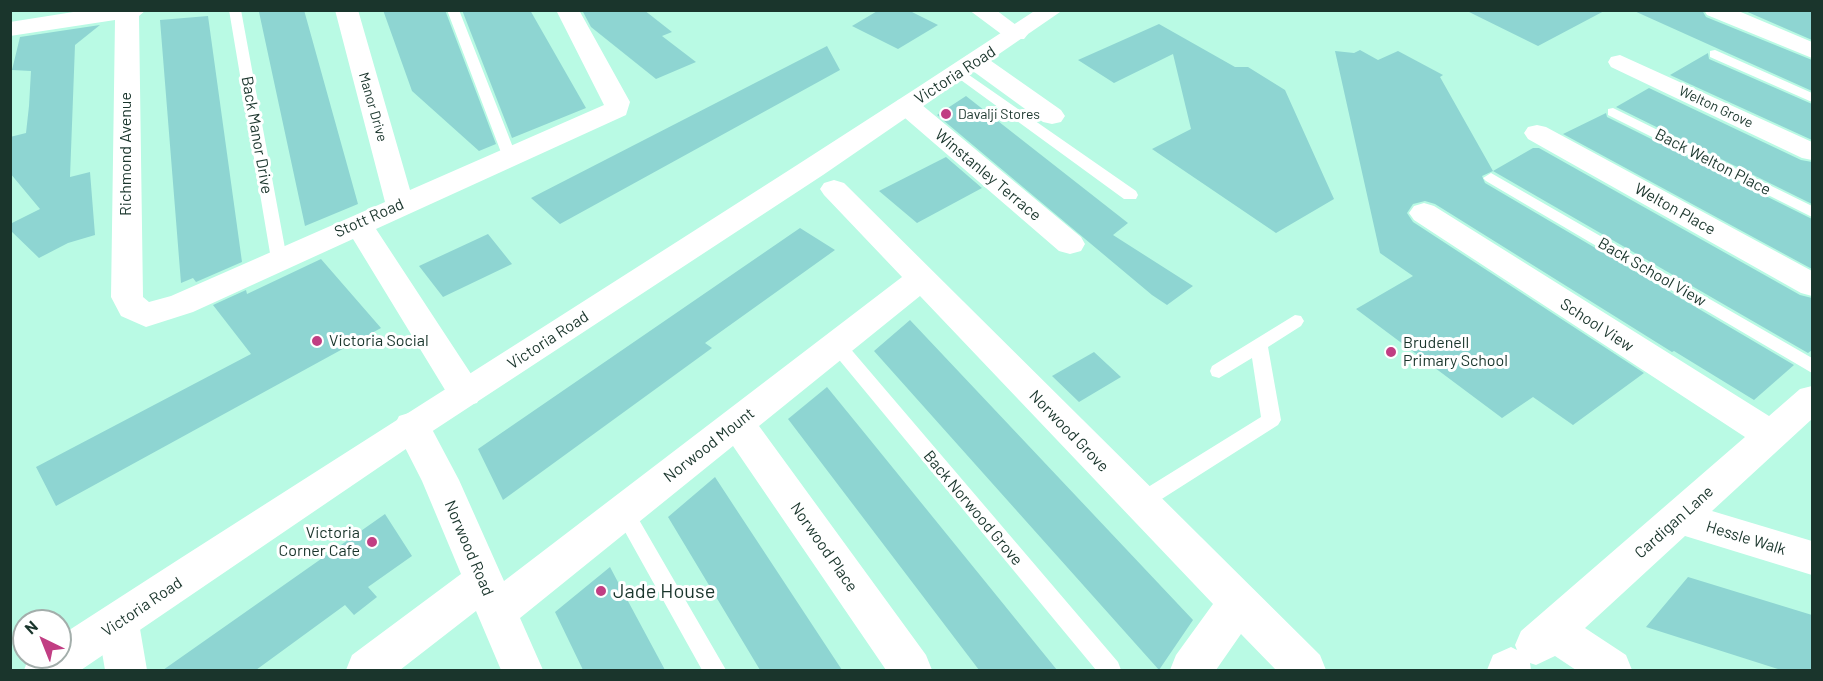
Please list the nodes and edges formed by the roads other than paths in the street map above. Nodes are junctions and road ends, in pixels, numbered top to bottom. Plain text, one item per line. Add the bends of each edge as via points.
1 (235, 10) edge
2 (346, 10) edge
3 (453, 10) edge
4 (567, 10) edge
5 (980, 10) edge
6 (1052, 10) edge
7 (1715, 10) edge
8 (130, 11) edge
9 (10, 29) edge
10 (1016, 34) junction
11 (1812, 51) edge
12 (1715, 54) dead end
13 (1620, 62) dead end
14 (967, 66) junction
15 (1812, 98) edge
16 (907, 106) junction
17 (1613, 112) dead end
18 (1052, 116) dead end
19 (1537, 133) dead end
20 (1812, 152) edge
21 (509, 155) junction
22 (1491, 178) dead end
23 (834, 189) dead end
24 (1130, 195) dead end
25 (400, 204) junction
26 (1812, 212) edge
27 (1424, 213) dead end
28 (358, 224) junction
29 (1070, 244) dead end
30 (279, 259) junction
31 (921, 279) junction
32 (1812, 285) edge
33 (127, 297) joint
34 (1295, 321) dead end
35 (837, 345) junction
36 (1259, 345) junction
37 (1812, 366) edge
38 (1219, 371) dead end
39 (465, 393) junction
40 (1798, 417) edge
41 (737, 423) junction
42 (412, 426) junction
43 (1139, 503) junction
44 (624, 512) junction
45 (1679, 518) junction
46 (1812, 558) edge
47 (490, 596) junction
48 (1239, 604) junction
49 (118, 623) junction
50 (1527, 653) edge
51 (45, 670) edge
52 (126, 670) edge
53 (367, 670) edge
54 (522, 670) edge
55 (715, 670) edge
56 (911, 670) edge
57 (1110, 670) edge
58 (1191, 670) edge
59 (1305, 670) edge
60 (1611, 670) edge

1 - 30 lane, Back Manor Drive
2 - 25 street, Manor Drive
3 - 21 lane
4 - 21 street, Stott Road via 617,102 617,109
5 - 10 street
6 - 10 street, Victoria Road
7 - 11 street
8 - 9 street
8 - 33 street, Richmond Avenue
10 - 14 street, Victoria Road
12 - 15 lane
13 - 20 street, Welton Grove
14 - 16 street, Victoria Road
14 - 18 street
14 - 24 lane
16 - 29 street, Winstanley Terrace
16 - 39 street, Victoria Road
17 - 26 lane, Back Welton Place
19 - 32 street, Welton Place
21 - 25 street, Stott Road
22 - 37 lane, Back School View
23 - 31 street, Norwood Grove
25 - 28 street, Stott Road
27 - 40 street, School View
28 - 30 street, Stott Road
28 - 39 street
30 - 33 street, Stott Road via 182,304 146,315 132,308
31 - 35 street, Norwood Mount
31 - 43 street, Norwood Grove
34 - 36 lane
35 - 41 street, Norwood Mount
35 - 57 lane, Back Norwood Grove
36 - 38 lane
36 - 43 lane via 1271,420
39 - 42 street, Victoria Road
40 - 45 street, Cardigan Lane
41 - 44 street, Norwood Mount
41 - 56 street, Norwood Place
42 - 47 street, Norwood Road
42 - 49 street, Victoria Road
43 - 48 street, Norwood Grove
44 - 47 street, Norwood Mount
44 - 55 lane
45 - 46 street, Hessle Walk
45 - 50 street, Cardigan Lane
47 - 53 street, Norwood Mount
47 - 54 street, Norwood Road
48 - 58 street
48 - 59 street, Norwood Grove
49 - 51 street, Victoria Road
49 - 52 street
50 - 60 street

